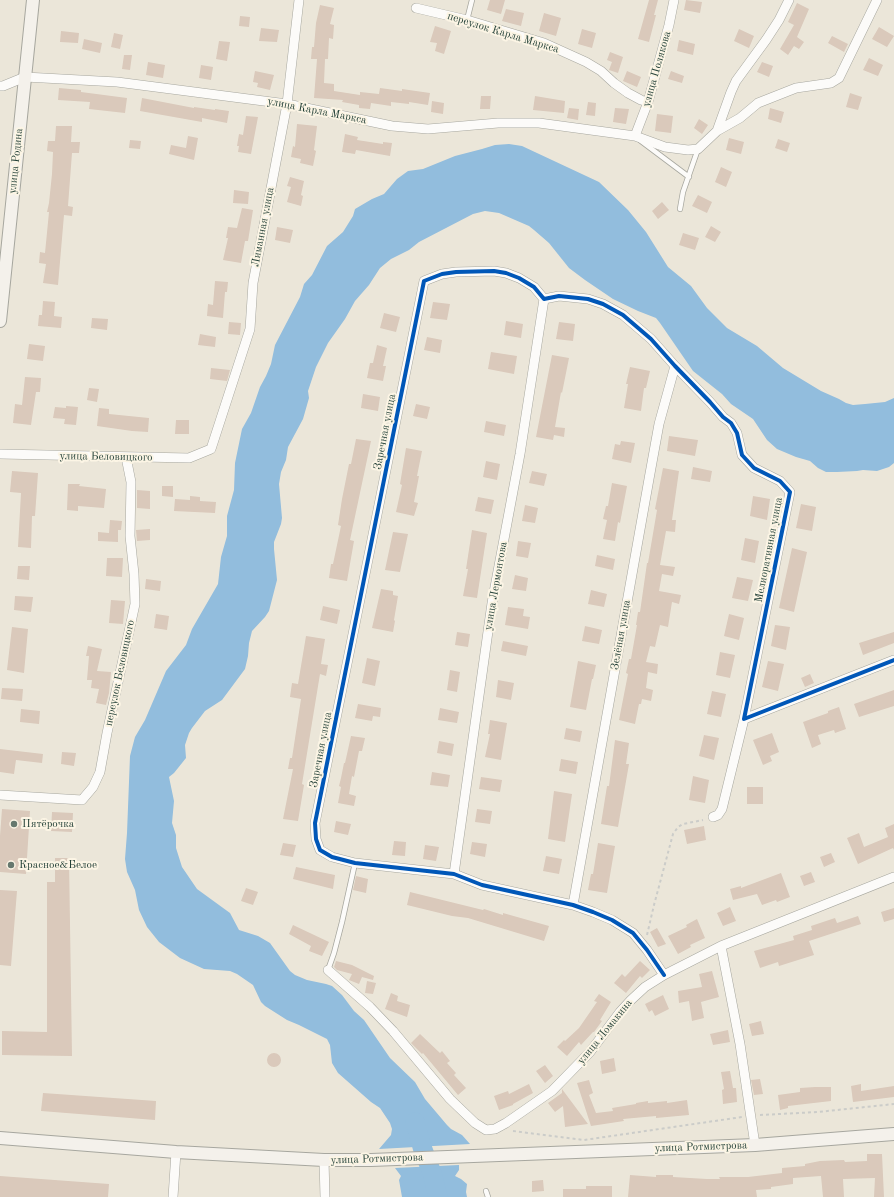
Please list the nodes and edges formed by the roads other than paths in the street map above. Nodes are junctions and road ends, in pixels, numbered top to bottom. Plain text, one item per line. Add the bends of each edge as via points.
1 (33, 0) edge
2 (299, 0) edge
3 (472, 0) edge
4 (674, 0) edge
5 (789, 0) edge
6 (877, 0) edge
7 (416, 8) dead end
8 (467, 20) junction
9 (25, 77) junction
10 (0, 86) edge
11 (648, 102) junction
12 (287, 104) junction
13 (717, 131) junction
14 (635, 136) junction
15 (698, 149) junction
16 (689, 177) junction
17 (680, 209) dead end
18 (544, 299) junction
19 (0, 321) edge
20 (675, 366) junction
21 (210, 449) joint
22 (0, 454) edge
23 (126, 457) junction
24 (894, 660) edge
25 (744, 719) junction
26 (0, 795) edge
27 (713, 817) road end
28 (355, 863) junction
29 (454, 874) junction
30 (894, 877) edge
31 (573, 905) junction
32 (721, 946) junction
33 (328, 970) joint
34 (664, 975) junction
35 (894, 1134) edge
36 (0, 1138) edge
37 (755, 1145) junction
38 (176, 1152) junction
39 (324, 1160) junction
40 (486, 1191) dead end
41 (173, 1197) edge
42 (325, 1197) edge
43 (488, 1197) edge

1 - 9 street, улица Родина
2 - 12 street, Лиманная улица
3 - 8 lane
4 - 11 street, улица Полякова
5 - 13 street via 779,20 736,82
6 - 13 street via 839,78 830,83 796,88 758,103 740,118
7 - 8 street, переулок Карла Маркса
8 - 11 street, переулок Карла Маркса via 544,43 586,62 628,93
9 - 10 street, улица Карла Маркса
9 - 12 street, улица Карла Маркса via 117,82
9 - 19 street, улица Родина
11 - 14 street, улица Полякова
12 - 14 street, улица Карла Маркса via 392,126 428,129 498,123 539,123
12 - 21 street, Лиманная улица via 253,283 250,329
13 - 15 street
14 - 15 street, улица Карла Маркса via 665,147
14 - 16 lane
15 - 16 lane
16 - 17 lane
18 - 20 street, Мелиоративная улица via 573,297 603,304 623,315 651,339
18 - 28 street, Заречная улица via 534,287 519,278 494,271 456,272 424,281 315,823 320,850 332,857
18 - 29 street, улица Лермонтова via 520,454 492,603
20 - 25 street, Мелиоративная улица via 731,423 737,433 742,455 754,468 780,480 790,492
20 - 31 street, Зелёная улица via 659,424
21 - 23 street, улица Беловицкого via 189,458
22 - 23 street, улица Беловицкого
23 - 26 street, переулок Беловицкого via 131,482 130,536 135,604 100,772 93,788 82,800
24 - 25 street
25 - 27 street, Мелиоративная улица via 722,809
28 - 29 street, Заречная улица
28 - 33 lane
29 - 31 street, Заречная улица via 482,885
30 - 32 street, улица Ломакина
31 - 34 street, Заречная улица via 612,920 633,932
32 - 34 street, улица Ломакина
32 - 37 street, улица Ротмистрова
33 - 34 street, улица Ломакина via 370,1007 450,1099 486,1130 506,1123 558,1085 590,1052 631,1000
35 - 37 street, улица Ротмистрова
36 - 38 street, улица Ротмистрова
37 - 39 street, улица Ротмистрова
38 - 39 street, улица Ротмистрова
38 - 41 street
39 - 42 street
40 - 43 lane

